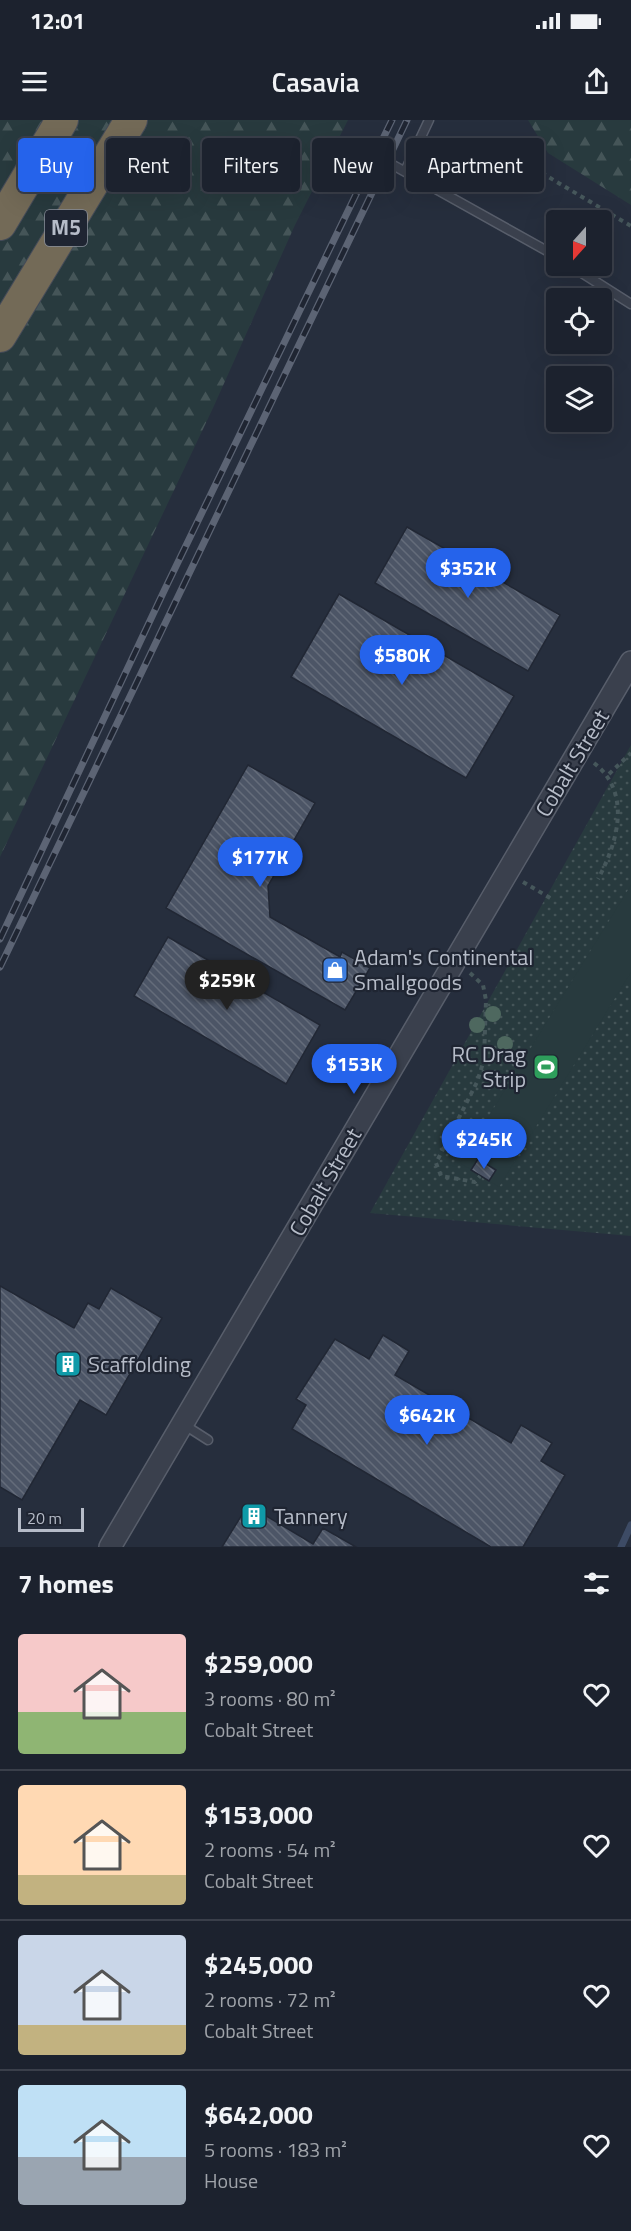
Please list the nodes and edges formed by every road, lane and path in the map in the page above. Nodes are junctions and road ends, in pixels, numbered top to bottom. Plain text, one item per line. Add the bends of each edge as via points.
1 (62, 120) edge
2 (131, 120) edge
3 (429, 120) edge
4 (394, 165) edge
5 (405, 171) junction
6 (544, 175) edge
7 (0, 224) edge
8 (631, 226) edge
9 (546, 250) edge
10 (587, 276) edge
11 (631, 304) edge
12 (0, 336) edge
13 (631, 662) edge
14 (578, 752) junction
15 (631, 753) edge
16 (609, 774) junction
17 (507, 872) junction
18 (598, 879) dead end
19 (552, 899) dead end
20 (454, 963) junction
21 (480, 1176) dead end
22 (183, 1424) junction
23 (208, 1440) dead end
24 (110, 1547) edge

1 - 7 highway, M5
2 - 12 highway, M5
3 - 5 lane
4 - 5 lane
5 - 9 lane
6 - 8 path
10 - 11 lane
13 - 14 street, Cobalt Street
14 - 16 path
14 - 17 street, Cobalt Street
15 - 16 path
16 - 18 path via 621,799 620,814 611,852
17 - 19 path
17 - 20 street, Cobalt Street
20 - 21 path via 483,985 484,1060 436,1163 441,1176 451,1179 476,1182
20 - 22 street, Cobalt Street
22 - 23 lane
22 - 24 street, Cobalt Street

